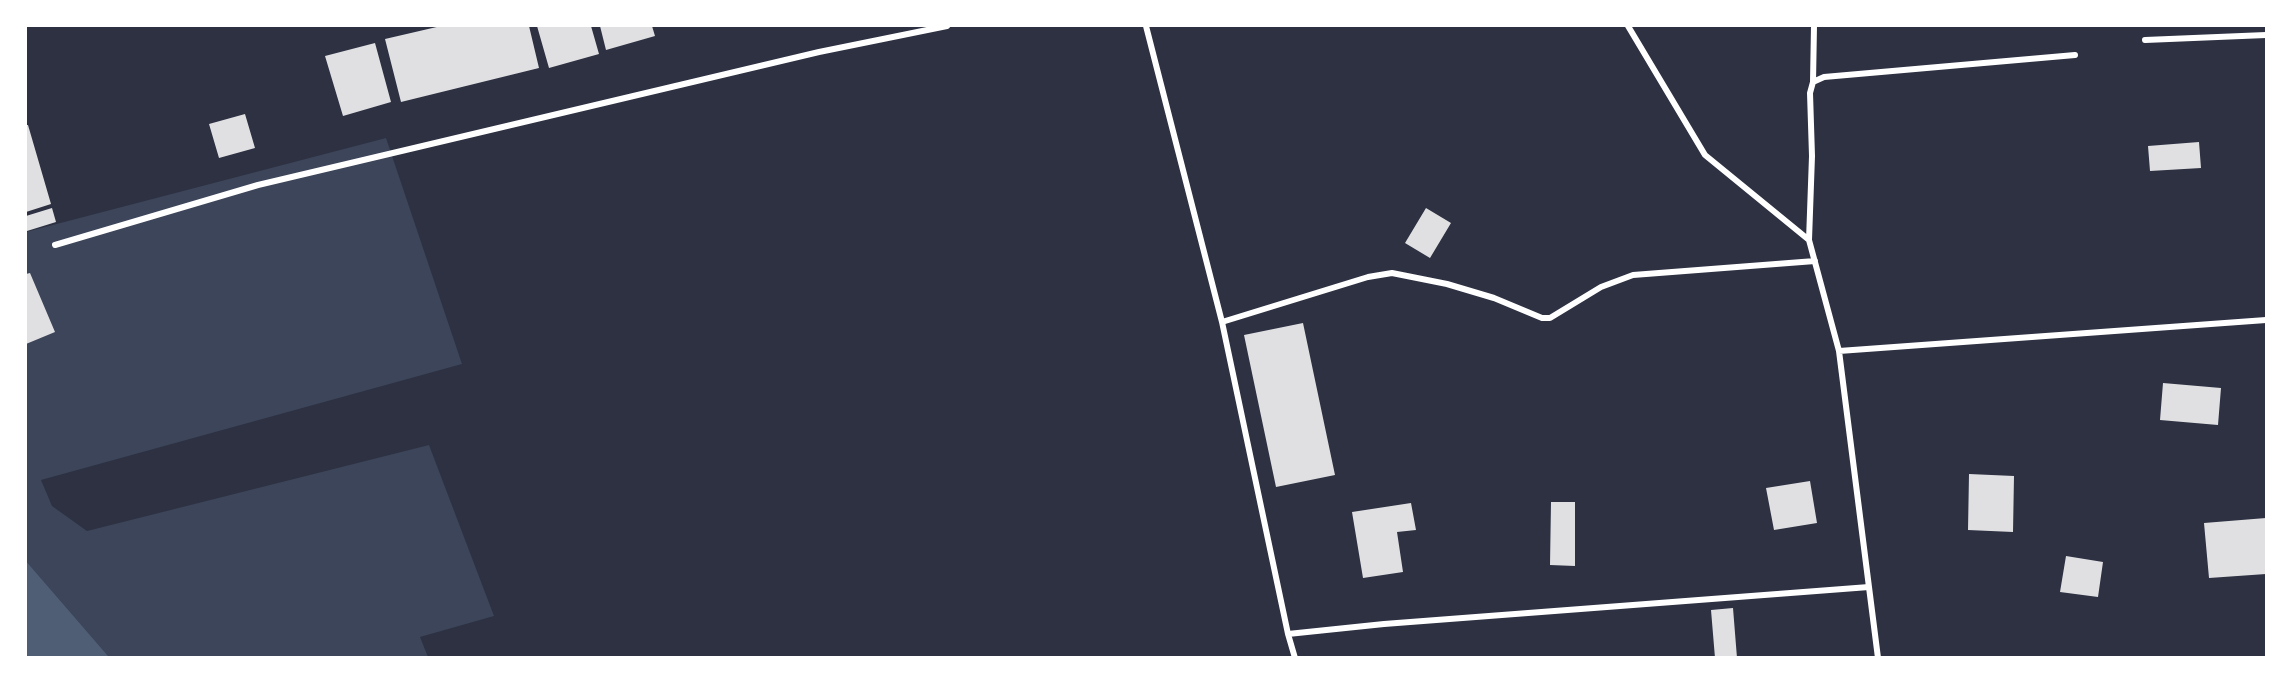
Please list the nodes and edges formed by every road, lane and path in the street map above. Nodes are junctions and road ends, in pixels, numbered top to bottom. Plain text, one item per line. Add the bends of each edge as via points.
1 (947, 26) edge
2 (1146, 26) edge
3 (1628, 26) edge
4 (1814, 26) edge
5 (2266, 35) edge
6 (2145, 40) dead end
7 (2075, 55) dead end
8 (1813, 82) junction
9 (1809, 240) junction
10 (55, 245) dead end
11 (1815, 261) junction
12 (2266, 320) edge
13 (1222, 322) junction
14 (1839, 351) junction
15 (1869, 587) junction
16 (1288, 634) junction
17 (1295, 657) edge
18 (1878, 657) edge

1 - 10 street via 819,52 258,185
2 - 13 street
3 - 9 street via 1705,155
4 - 8 street
5 - 6 street
7 - 8 street via 1824,77
8 - 9 street
9 - 11 street
11 - 13 street via 1633,274 1601,287 1550,318 1447,284 1392,273
11 - 14 street
12 - 14 street
13 - 16 street
14 - 15 street
15 - 16 street
15 - 18 street
16 - 17 street

